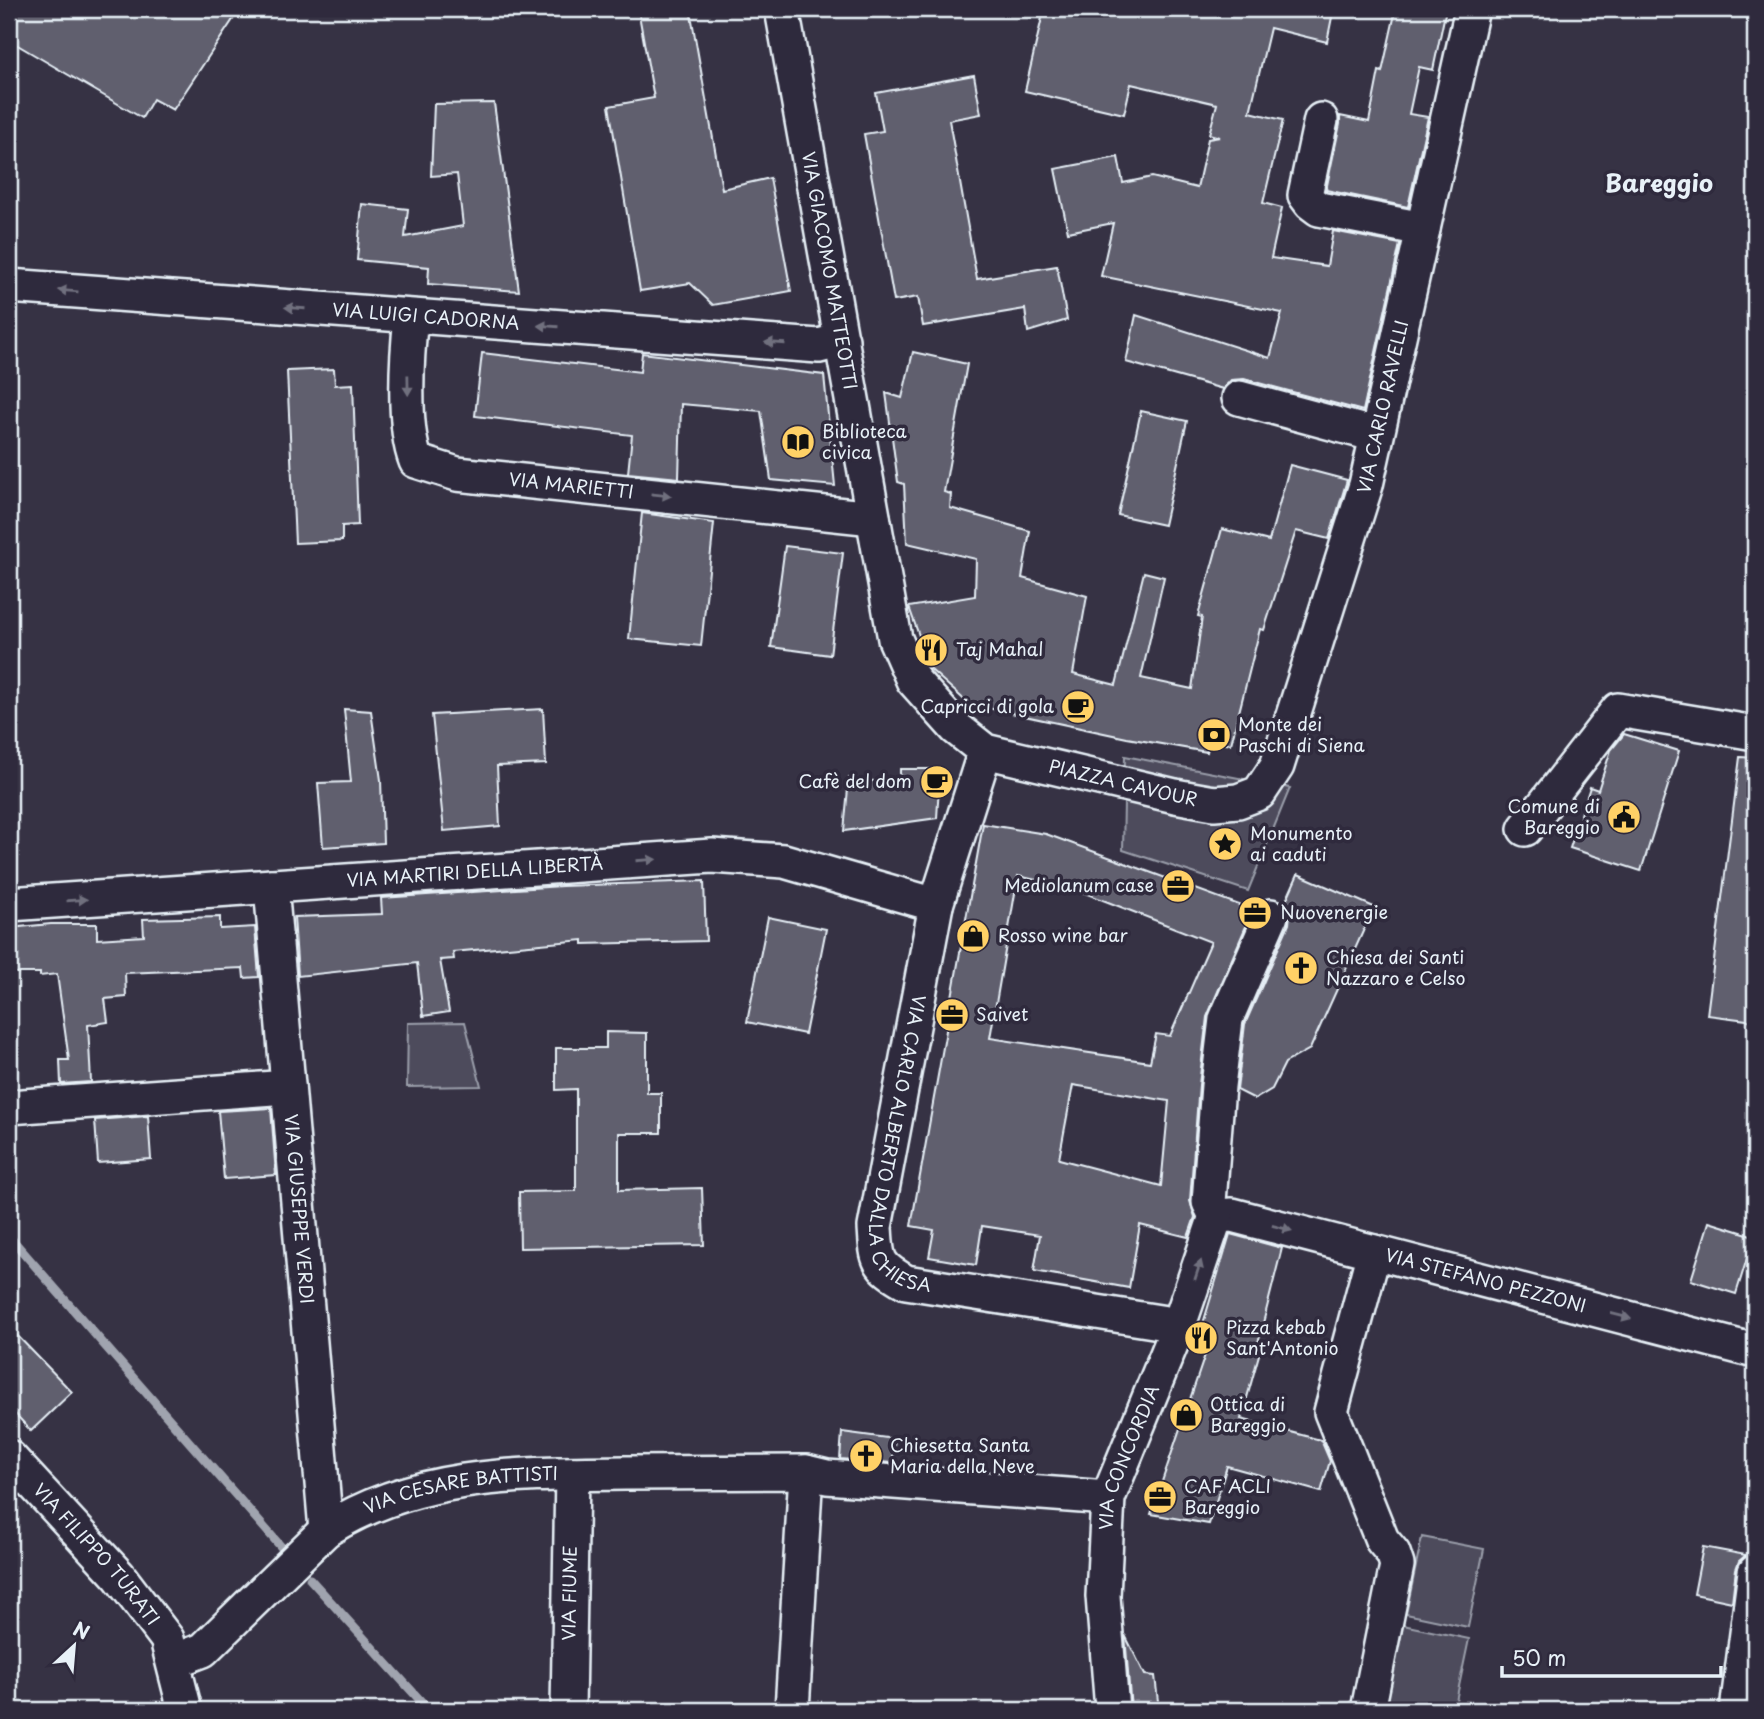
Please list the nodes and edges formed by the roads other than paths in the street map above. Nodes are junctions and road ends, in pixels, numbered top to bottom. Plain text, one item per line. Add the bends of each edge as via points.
1 (782, 9) edge
2 (1472, 9) edge
3 (1321, 120) dead end
4 (1423, 229) junction
5 (9, 286) edge
6 (411, 317) junction
7 (842, 340) junction
8 (1240, 398) dead end
9 (1377, 435) junction
10 (873, 518) junction
11 (1755, 733) edge
12 (985, 751) junction
13 (1262, 804) joint
14 (1525, 829) dead end
15 (271, 886) junction
16 (9, 904) edge
17 (936, 905) junction
18 (1271, 916) dead end
19 (288, 1087) junction
20 (9, 1107) edge
21 (1216, 1216) junction
22 (1374, 1252) junction
23 (1180, 1325) junction
24 (1755, 1351) edge
25 (9, 1457) edge
26 (806, 1472) junction
27 (572, 1474) junction
28 (1108, 1498) junction
29 (326, 1530) junction
30 (1755, 1572) edge
31 (1750, 1655) edge
32 (174, 1661) junction
33 (185, 1710) edge
34 (568, 1710) edge
35 (792, 1710) edge
36 (1112, 1710) edge
37 (1368, 1710) edge
38 (1737, 1710) edge

1 - 7 street, VIA GIACOMO MATTEOTTI
2 - 4 street, VIA CARLO RAVELLI
3 - 4 street via 1305,195 1311,203 1319,209
4 - 9 street, VIA CARLO RAVELLI
6 -> 5 street, VIA LUIGI CADORNA
7 -> 6 street, VIA LUIGI CADORNA via 819,346
6 -> 10 street, VIA MARIETTI via 409,445 416,461 457,474
7 - 10 street, VIA GIACOMO MATTEOTTI
8 - 9 street
9 - 13 street, VIA CARLO RAVELLI via 1366,485
10 - 12 street, VIA GIACOMO MATTEOTTI via 895,639 913,680 956,728
11 - 14 street via 1618,709
12 - 13 street, PIAZZA CAVOUR via 1045,775 1214,803
12 - 17 street, VIA CARLO ALBERTO DALLA CHIESA via 973,820
16 -> 15 street, VIA MARTIRI DELLA LIBERTÀ
15 -> 17 street, VIA MARTIRI DELLA LIBERTÀ via 712,856 784,861
15 - 19 street, VIA GIUSEPPE VERDI
17 - 23 street, VIA CARLO ALBERTO DALLA CHIESA via 875,1227 877,1253 886,1271 906,1282 935,1288
18 - 21 street via 1226,1019 1209,1202
19 - 20 street
19 - 29 street, VIA GIUSEPPE VERDI
21 -> 22 street, VIA STEFANO PEZZONI via 1232,1215
23 -> 21 street, VIA CONCORDIA
22 -> 24 street, VIA STEFANO PEZZONI
22 - 37 street via 1331,1412 1382,1540 1397,1565
23 - 28 street, VIA CONCORDIA
25 - 32 street, VIA FILIPPO TURATI via 119,1576 167,1639
26 - 27 street, VIA CESARE BATTISTI
26 - 28 street, VIA CESARE BATTISTI
26 - 35 street
27 - 29 street, VIA CESARE BATTISTI via 498,1477 423,1488 349,1515
27 - 34 street, VIA FIUME
28 - 36 street, VIA CONCORDIA via 1103,1596
29 - 32 street, VIA CESARE BATTISTI via 203,1650
30 - 31 street
31 - 38 street
32 - 33 street, VIA FILIPPO TURATI

